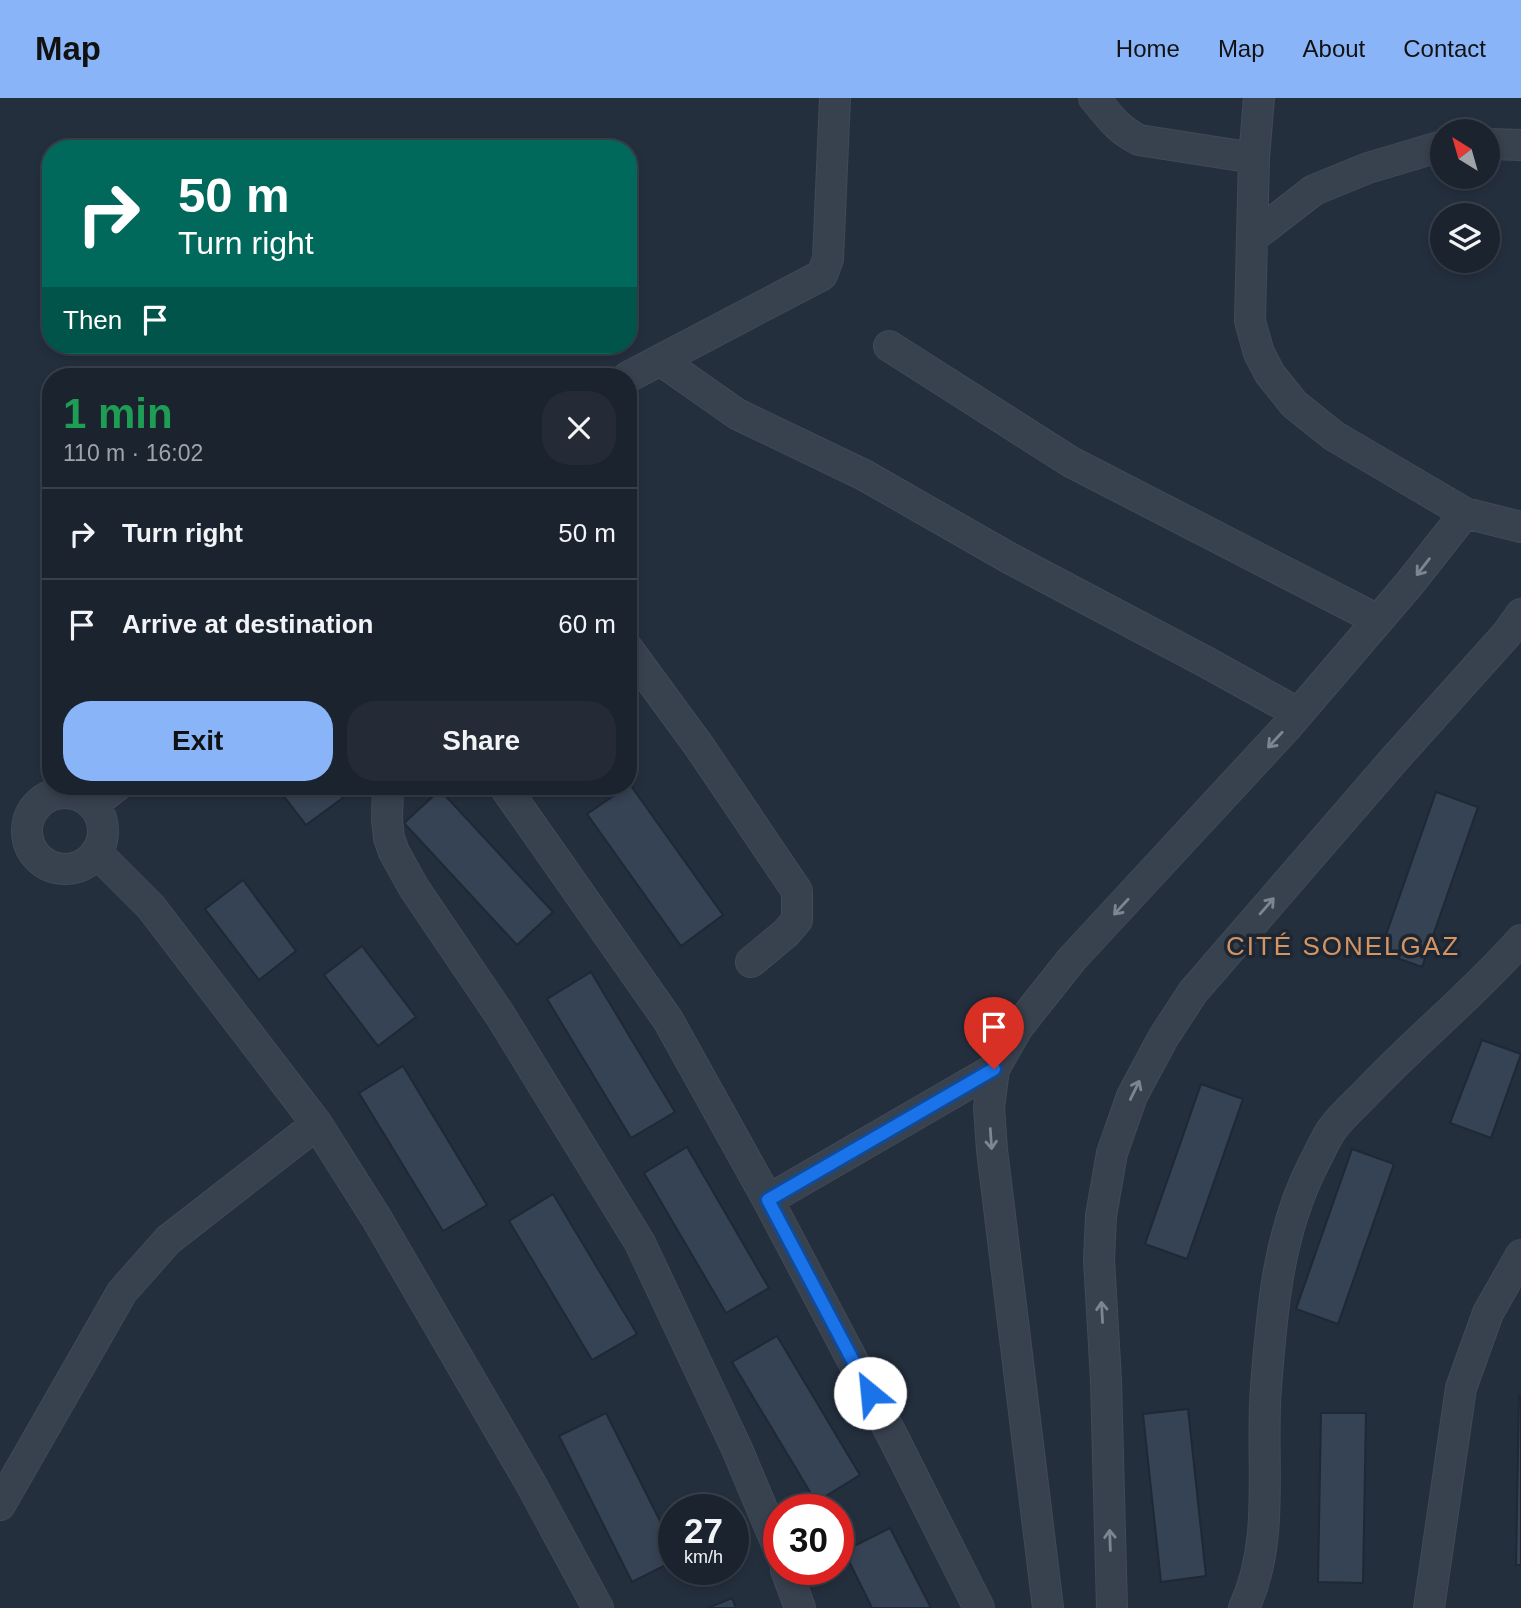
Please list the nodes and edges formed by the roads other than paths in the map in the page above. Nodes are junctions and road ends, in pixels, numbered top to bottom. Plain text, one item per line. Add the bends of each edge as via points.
1 (835, 98) edge
2 (1094, 98) edge
3 (1259, 98) edge
4 (1500, 144) edge
5 (1521, 145) edge
6 (1430, 150) edge
7 (1254, 158) junction
8 (1252, 238) junction
9 (889, 346) dead end
10 (660, 360) junction
11 (637, 372) edge
12 (1465, 513) junction
13 (1521, 527) edge
14 (1521, 614) edge
15 (1378, 620) junction
16 (637, 661) edge
17 (1298, 713) junction
18 (53, 795) edge
19 (77, 795) edge
20 (105, 795) edge
21 (388, 795) edge
22 (510, 795) edge
23 (93, 804) junction
24 (14, 837) edge
25 (96, 852) junction
26 (1521, 940) edge
27 (751, 962) dead end
28 (994, 1069) junction
29 (317, 1124) junction
30 (768, 1200) junction
31 (1521, 1255) edge
32 (0, 1505) edge
33 (763, 1511) edge
34 (792, 1585) edge
35 (597, 1608) edge
36 (800, 1608) edge
37 (979, 1608) edge
38 (1048, 1608) edge
39 (1112, 1608) edge
40 (1244, 1608) edge
41 (1429, 1608) edge

1 - 10 street via 828,259 822,275
2 - 7 street via 1111,121 1139,140
3 - 7 street
4 - 5 street
6 - 8 street via 1314,190
7 - 8 street
8 - 12 street via 1250,321 1259,353 1278,384 1294,404 1334,436
9 - 15 street via 1071,462
10 - 11 street
10 - 17 street via 737,414 864,475
12 - 13 street
12 -> 15 street
39 -> 14 street via 1099,1249 1112,1153 1132,1096 1193,992
15 - 17 street
16 - 27 street via 797,891 797,920
17 -> 28 street via 1072,959 1018,1027
18 - 24 street via 37,804 27,827
19 - 23 street
20 - 23 street
21 - 33 street via 394,852 640,1243
22 - 30 street via 668,1020
23 - 25 street via 103,828
24 - 25 street via 40,860 64,869 76,867
25 - 29 street via 151,907
26 - 40 street via 1332,1128 1304,1182 1284,1241 1272,1306 1265,1394 1263,1538 1258,1572
28 - 30 street
28 -> 38 street via 989,1108 992,1150
29 - 32 street via 168,1240 122,1292
29 - 35 street via 489,1412
30 - 37 street
31 - 41 street via 1488,1312 1461,1388
34 - 36 street

